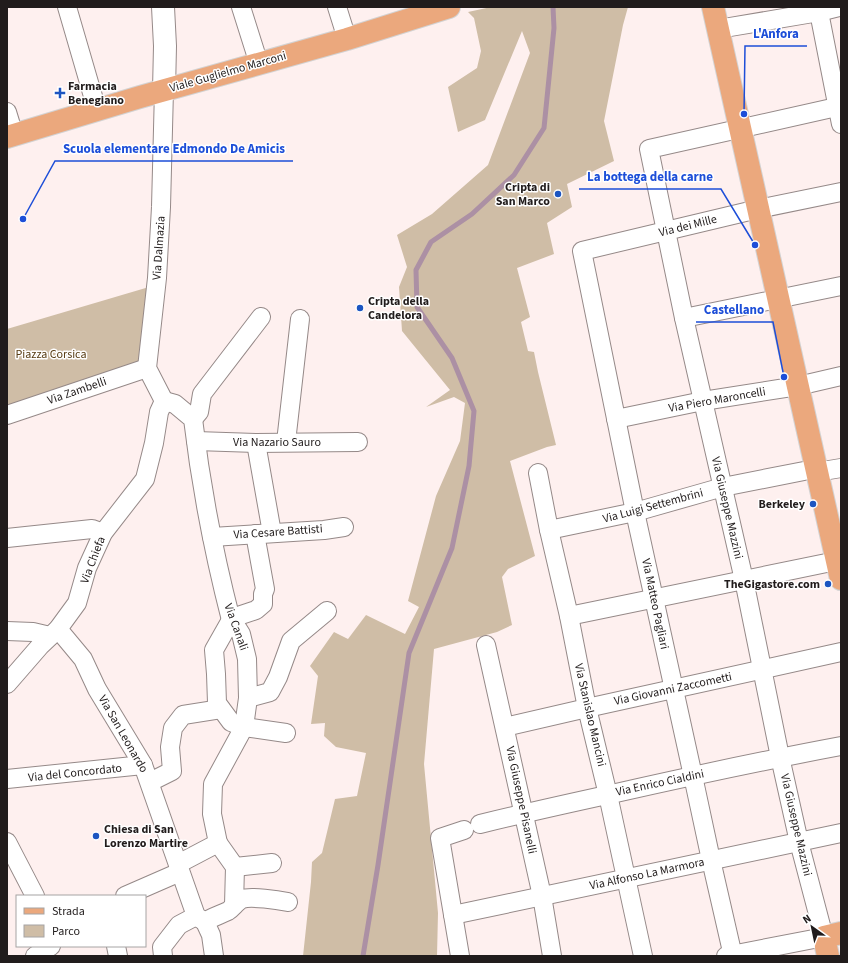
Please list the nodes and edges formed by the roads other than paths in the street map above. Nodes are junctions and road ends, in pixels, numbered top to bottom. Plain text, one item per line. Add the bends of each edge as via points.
1 (67, 7) edge
2 (163, 7) edge
3 (241, 7) edge
4 (337, 7) edge
5 (449, 7) edge
6 (713, 7) edge
7 (839, 7) edge
8 (818, 9) edge
9 (718, 29) junction
10 (347, 39) junction
11 (259, 64) junction
12 (164, 90) junction
13 (839, 106) edge
14 (97, 110) junction
15 (7, 112) edge
16 (841, 124) edge
17 (740, 129) junction
18 (10, 136) edge
19 (841, 192) edge
20 (758, 209) junction
21 (667, 232) junction
22 (582, 251) joint
23 (841, 286) edge
24 (778, 299) junction
25 (261, 317) dead end
26 (684, 318) junction
27 (300, 319) dead end
28 (147, 368) junction
29 (841, 376) edge
30 (798, 386) junction
31 (164, 401) junction
32 (703, 401) junction
33 (7, 415) edge
34 (194, 419) junction
35 (616, 419) junction
36 (196, 441) junction
37 (286, 442) junction
38 (358, 442) dead end
39 (256, 443) junction
40 (841, 468) edge
41 (810, 472) junction
42 (538, 473) dead end
43 (723, 487) junction
44 (635, 512) junction
45 (344, 527) dead end
46 (549, 530) junction
47 (103, 533) junction
48 (263, 533) junction
49 (212, 537) junction
50 (7, 538) edge
51 (840, 567) edge
52 (744, 580) junction
53 (654, 598) junction
54 (327, 611) dead end
55 (569, 616) junction
56 (231, 620) junction
57 (7, 631) edge
58 (54, 633) junction
59 (486, 645) dead end
60 (841, 652) edge
61 (762, 670) junction
62 (7, 684) edge
63 (674, 688) junction
64 (248, 698) junction
65 (587, 708) junction
66 (221, 709) junction
67 (244, 727) junction
68 (505, 727) junction
69 (286, 732) dead end
70 (841, 746) edge
71 (780, 758) junction
72 (147, 774) junction
73 (693, 776) junction
74 (7, 780) edge
75 (608, 795) junction
76 (524, 813) junction
77 (841, 833) edge
78 (7, 842) edge
79 (799, 842) junction
80 (218, 843) junction
81 (711, 860) junction
82 (272, 863) dead end
83 (235, 867) junction
84 (179, 868) junction
85 (13, 869) edge
86 (626, 878) junction
87 (34, 895) edge
88 (127, 895) edge
89 (542, 896) junction
90 (288, 902) dead end
91 (234, 904) junction
92 (453, 915) junction
93 (201, 919) junction
94 (831, 942) edge
95 (49, 947) edge
96 (731, 955) edge
97 (35, 956) edge
98 (163, 956) edge
99 (214, 956) edge
100 (460, 956) edge
101 (552, 956) edge
102 (643, 956) edge

1 - 14 street
2 - 12 street
3 - 11 street
4 - 10 street
5 - 10 main road, Viale Guglielmo Marconi
6 - 9 main road
7 - 8 street
8 - 9 street
8 - 13 street
9 - 17 main road
10 - 11 main road, Viale Guglielmo Marconi
11 - 12 main road, Viale Guglielmo Marconi
12 - 14 main road, Viale Guglielmo Marconi
12 - 28 street, Via Dalmazia via 158,270
13 - 16 street
13 - 17 street
14 - 18 main road, Viale Guglielmo Marconi
15 - 18 street
17 - 20 main road
17 - 21 street, Via Giuseppe Mazzini via 650,149
19 - 20 street, Via dei Mille
20 - 21 street, Via dei Mille
20 - 24 main road
21 - 22 street, Via dei Mille
21 - 26 street, Via Giuseppe Mazzini
22 - 35 street, Via Matteo Pagliari
23 - 24 street
24 - 26 street
24 - 30 main road
25 - 34 street via 202,394 199,412
26 - 32 street, Via Giuseppe Mazzini
27 - 37 street
28 - 31 street
28 - 33 street, Via Zambelli
29 - 30 street, Via Piero Maroncelli
30 - 32 street, Via Piero Maroncelli
30 - 41 main road
31 - 34 street via 175,404
31 - 47 street, Via Chiefa via 159,412 145,479
32 - 35 street, Via Piero Maroncelli
32 - 43 street, Via Giuseppe Mazzini
34 - 36 street, Via Canali
35 - 44 street, Via Matteo Pagliari
36 - 39 street, Via Nazario Sauro
36 - 49 street, Via Canali
37 - 38 street, Via Nazario Sauro
37 - 39 street, Via Nazario Sauro
39 - 48 street
40 - 41 street, Via Luigi Settembrini
41 - 43 street, Via Luigi Settembrini
41 - 51 main road
42 - 46 street, Via Stanislao Mancini
43 - 44 street, Via Luigi Settembrini
43 - 52 street, Via Giuseppe Mazzini
44 - 46 street, Via Luigi Settembrini
44 - 53 street, Via Matteo Pagliari
45 - 48 street, Via Cesare Battisti
46 - 55 street, Via Stanislao Mancini
47 - 50 street via 92,529
47 - 58 street, Via Chiefa via 87,568 77,603
48 - 49 street, Via Cesare Battisti
48 - 56 street via 263,604 256,610
49 - 56 street, Via Canali
51 - 52 street
52 - 53 street
52 - 61 street, Via Giuseppe Mazzini
53 - 55 street
53 - 63 street, Via Matteo Pagliari
54 - 64 street via 291,641 270,692
55 - 65 street, Via Stanislao Mancini
56 - 64 street, Via Canali via 241,634 247,659
56 - 66 street via 214,650 216,702
57 - 58 street
58 - 62 street, Via Chiefa
58 - 72 street, Via San Leonardo via 83,658 97,689
59 - 68 street, Via Giuseppe Pisanelli
60 - 61 street, Via Giovanni Zaccometti
61 - 63 street, Via Giovanni Zaccometti
61 - 71 street, Via Giuseppe Mazzini
63 - 65 street, Via Giovanni Zaccometti
63 - 73 street, Via Matteo Pagliari
64 - 67 street, Via Canali
65 - 68 street, Via Giovanni Zaccometti
65 - 75 street, Via Stanislao Mancini
66 - 67 street via 231,722
66 - 72 street via 183,715 173,728 170,747 172,771
67 - 69 street
67 - 80 street, Via Canali via 213,784 212,814
68 - 76 street, Via Giuseppe Pisanelli
70 - 71 street, Via Enrico Cialdini
71 - 73 street, Via Enrico Cialdini
71 - 79 street, Via Giuseppe Mazzini
72 - 74 street, Via del Concordato
72 - 84 street, Via San Leonardo
73 - 75 street, Via Enrico Cialdini
73 - 81 street, Via Matteo Pagliari
75 - 76 street, Via Enrico Cialdini
75 - 86 street, Via Stanislao Mancini
76 - 89 street, Via Giuseppe Pisanelli
76 - 92 street, Via Enrico Cialdini via 440,838
77 - 79 street, Via Alfonso La Marmora
78 - 85 street
79 - 81 street, Via Alfonso La Marmora
79 - 94 street, Via Giuseppe Mazzini
80 - 83 street
80 - 84 street
81 - 86 street, Via Alfonso La Marmora
81 - 96 street, Via Matteo Pagliari
82 - 83 street
83 - 91 street
84 - 88 street
84 - 93 street, Via San Leonardo
85 - 87 street
86 - 89 street, Via Alfonso La Marmora
86 - 102 street, Via Stanislao Mancini
89 - 92 street, Via Alfonso La Marmora
89 - 101 street, Via Giuseppe Pisanelli
90 - 91 street via 248,898
91 - 93 street via 230,910
92 - 100 street
93 - 98 street via 178,925 162,947
93 - 99 street, Via San Leonardo via 211,935
94 - 96 street
95 - 97 street

